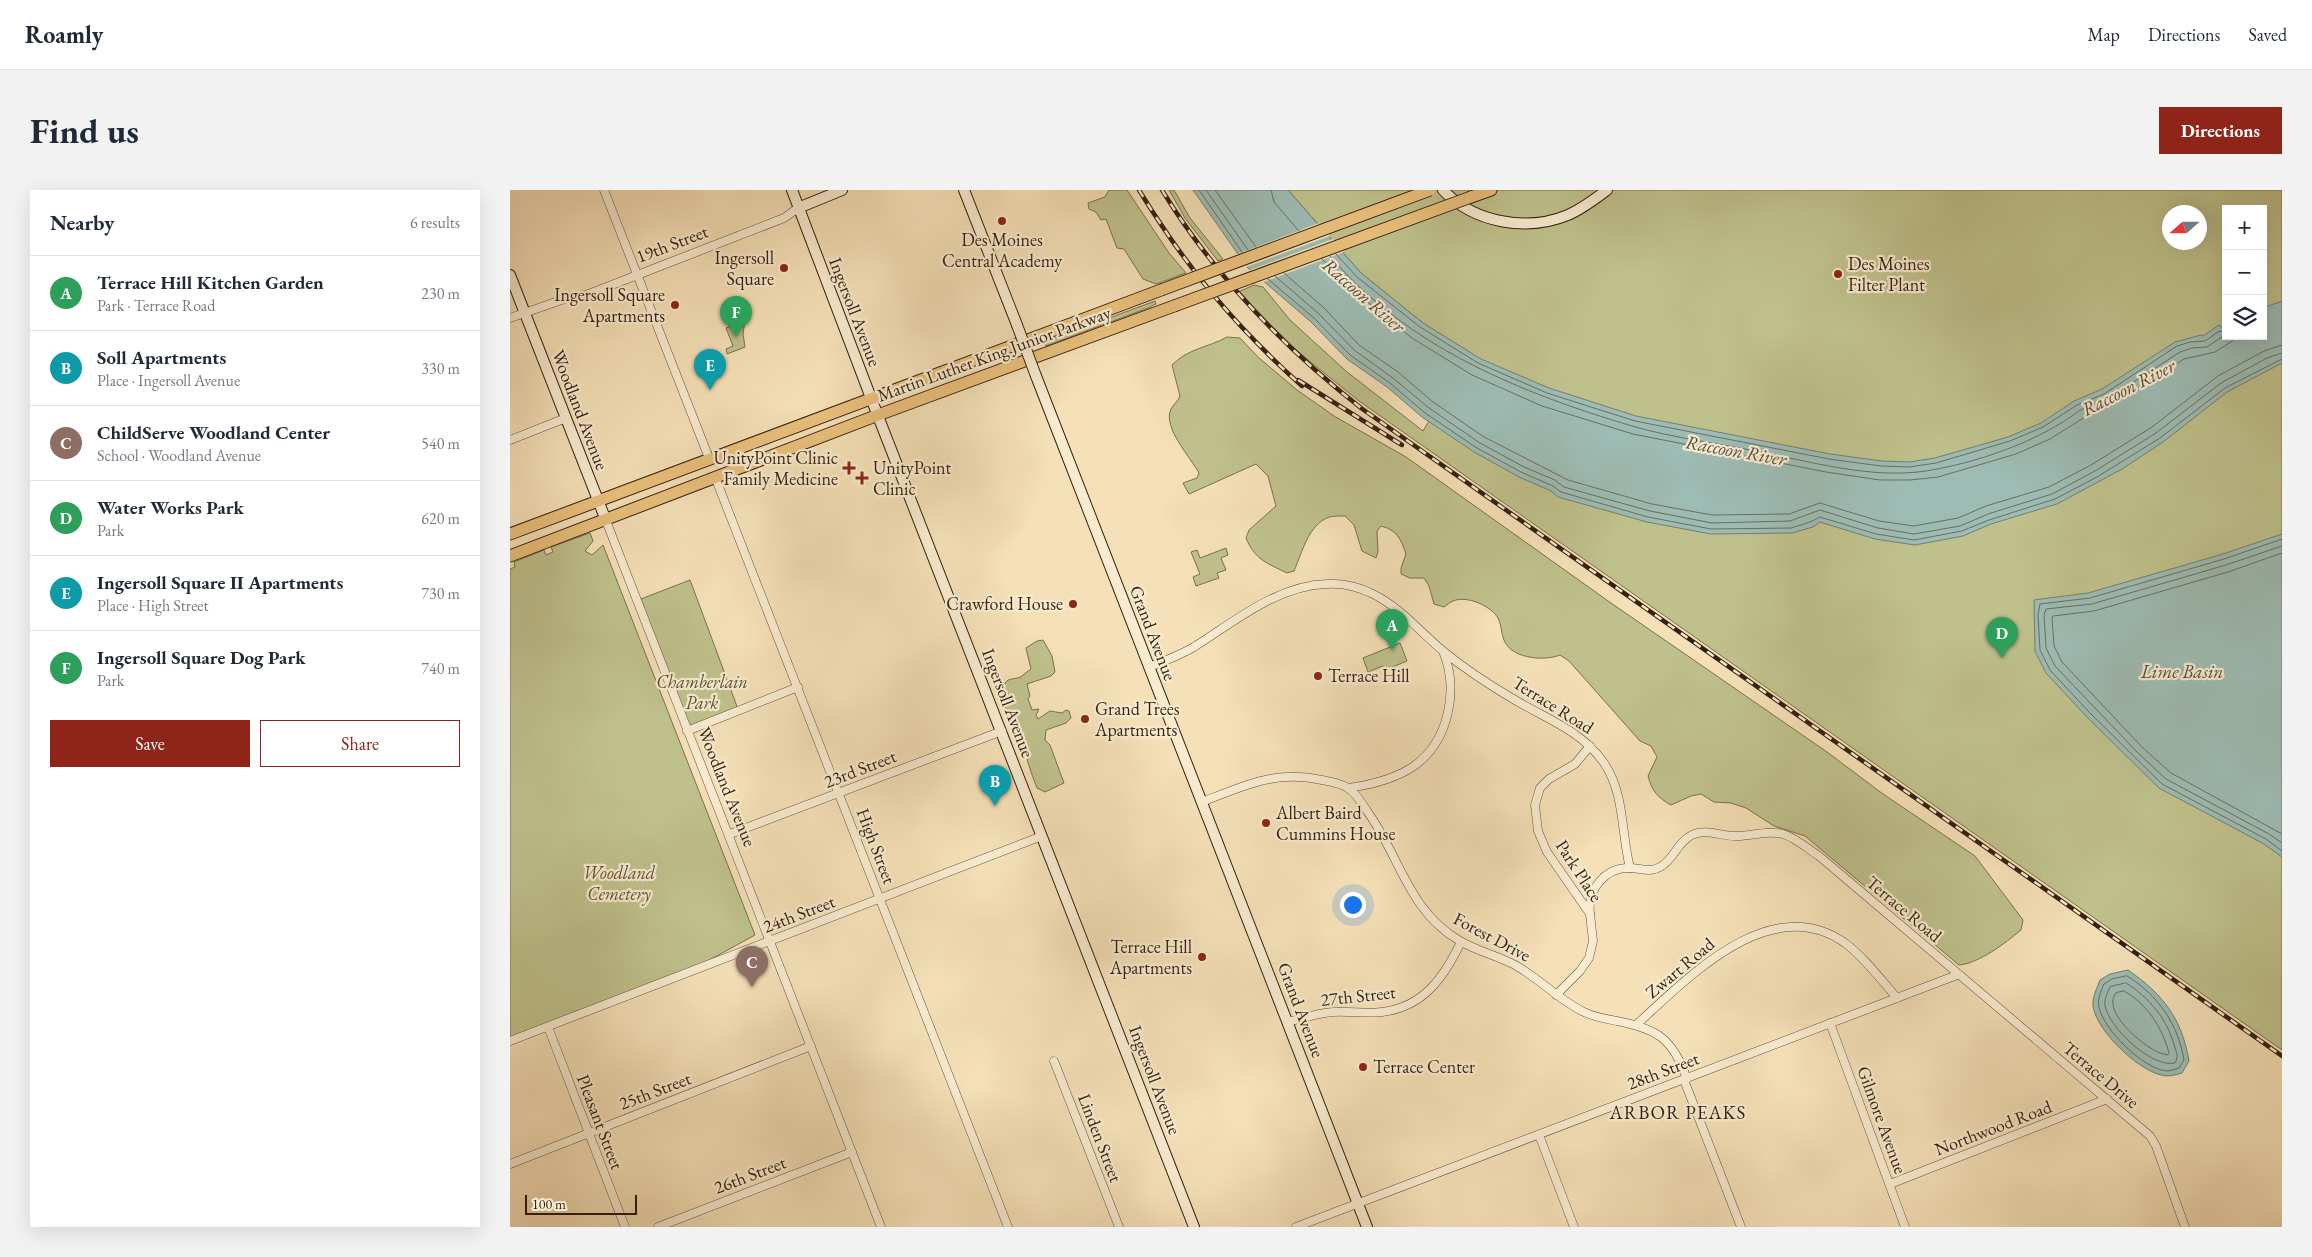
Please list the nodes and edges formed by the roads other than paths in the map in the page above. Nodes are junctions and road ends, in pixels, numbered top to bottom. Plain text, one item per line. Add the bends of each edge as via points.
1 (604, 190) edge
2 (792, 190) edge
3 (842, 190) edge
4 (964, 190) edge
5 (1430, 190) edge
6 (1443, 190) edge
7 (1491, 190) edge
8 (1607, 190) edge
9 (798, 208) junction
10 (510, 274) edge
11 (637, 275) junction
12 (524, 313) junction
13 (510, 318) edge
14 (871, 398) junction
15 (878, 415) junction
16 (566, 418) junction
17 (510, 440) edge
18 (709, 458) junction
19 (715, 477) junction
20 (598, 500) junction
21 (604, 518) junction
22 (510, 534) edge
23 (510, 556) edge
24 (1443, 651) junction
25 (1149, 667) junction
26 (798, 687) junction
27 (687, 731) junction
28 (1002, 731) junction
29 (1590, 746) junction
30 (1348, 788) junction
31 (839, 793) junction
32 (1202, 802) junction
33 (730, 834) junction
34 (1042, 836) junction
35 (1630, 868) junction
36 (880, 898) junction
37 (1590, 914) junction
38 (771, 941) junction
39 (1461, 942) junction
40 (1957, 975) junction
41 (1556, 995) junction
42 (1897, 998) junction
43 (1288, 1022) junction
44 (1830, 1024) junction
45 (1636, 1025) junction
46 (548, 1027) junction
47 (510, 1041) edge
48 (812, 1046) junction
49 (1054, 1061) dead end
50 (1686, 1079) junction
51 (2107, 1099) junction
52 (589, 1133) junction
53 (1539, 1135) junction
54 (852, 1152) junction
55 (510, 1164) edge
56 (1890, 1184) junction
57 (1358, 1204) junction
58 (625, 1227) edge
59 (658, 1227) edge
60 (882, 1227) edge
61 (1008, 1227) edge
62 (1119, 1227) edge
63 (1194, 1227) edge
64 (1296, 1227) edge
65 (1367, 1227) edge
66 (1574, 1227) edge
67 (1741, 1227) edge
68 (1905, 1227) edge
69 (2185, 1227) edge

1 - 11 street
2 - 9 main road, Ingersoll Avenue
3 - 9 main road, 19th Street
4 - 25 main road, Grand Avenue, bridge
5 - 14 main road, Martin Luther King Junior Parkway, bridge
6 - 8 main road via 1461,206 1478,214 1516,223 1568,215
7 - 15 main road, Martin Luther King Junior Parkway, bridge
9 - 11 street, 19th Street via 784,218
9 - 14 main road, Ingersoll Avenue
10 - 12 main road, Woodland Avenue
11 - 12 street, 19th Street via 586,295 573,296
11 - 18 street
12 - 13 street, 19th Street
12 - 16 main road, Woodland Avenue
14 - 15 main road, Ingersoll Avenue
14 - 18 main road, Martin Luther King Junior Parkway
15 - 19 main road, Martin Luther King Junior Parkway
15 - 28 main road, Ingersoll Avenue
16 - 17 street
16 - 20 main road, Woodland Avenue
18 - 20 main road, Martin Luther King Junior Parkway
19 - 21 main road, Martin Luther King Junior Parkway
19 - 26 street, High Street
20 - 21 main road, Woodland Avenue
20 - 22 main road, Martin Luther King Junior Parkway
21 - 23 main road, Martin Luther King Junior Parkway
21 - 27 street, Woodland Avenue
24 - 25 street, Terrace Road via 1413,622 1383,600 1354,587 1326,584 1276,598 1180,654
24 - 29 street, Terrace Road via 1515,700 1573,732
24 - 30 street via 1450,672 1450,702 1443,728 1433,747 1404,772
25 - 32 main road, Grand Avenue
26 - 27 street
26 - 31 street, High Street
27 - 33 street, Woodland Avenue
28 - 31 street, 23rd Street
28 - 34 main road, Ingersoll Avenue
29 - 35 street, Terrace Road via 1616,786
29 - 37 street, Park Place via 1575,764 1540,788 1535,805 1538,831 1547,852
30 - 32 street via 1306,776 1286,776 1258,781
30 - 39 street, Forest Drive via 1376,822 1400,872 1428,916
31 - 33 street, 23rd Street
31 - 36 street, High Street
32 - 43 main road, Grand Avenue
33 - 38 street, Woodland Avenue
34 - 36 street, 24th Street
34 - 63 main road, Ingersoll Avenue
35 - 37 street via 1612,872 1600,881 1590,900
35 - 40 street, Terrace Road via 1648,871 1659,868 1669,861 1682,842 1699,833 1737,836 1770,832 1784,835 1819,856
36 - 38 street, 24th Street
36 - 61 street, High Street
37 - 41 street, Park Place via 1593,941 1589,958
38 - 46 street, 24th Street
38 - 48 street, Woodland Avenue
39 - 41 street, Forest Drive via 1516,966
39 - 43 street, 27th Street via 1436,984 1413,1003 1383,1012 1331,1012
40 - 42 street, 28th Street
40 - 51 street, Terrace Drive
41 - 45 street, Forest Drive via 1586,1013
42 - 44 street, 28th Street
42 - 45 street, Zwart Road via 1844,943 1818,931 1779,929 1750,937 1718,954
43 - 57 main road, Grand Avenue
44 - 50 street, 28th Street
44 - 56 street, Gilmore Avenue
45 - 50 street, Forest Drive via 1650,1030 1669,1044 1680,1056
46 - 47 street, 24th Street
46 - 52 street, Pleasant Street
48 - 52 street, 25th Street
48 - 54 street, Woodland Avenue
49 - 62 street, Linden Street
50 - 53 street, 28th Street
50 - 67 street, Forest Drive
51 - 56 street, Northwood Road
51 - 69 street, Terrace Drive via 2150,1136
52 - 55 street, 25th Street
52 - 58 street, Pleasant Street
53 - 57 street, 28th Street
53 - 66 street
54 - 59 street, 26th Street
54 - 60 street, Woodland Avenue
56 - 68 street, Gilmore Avenue
57 - 64 street, 28th Street
57 - 65 main road, Grand Avenue

